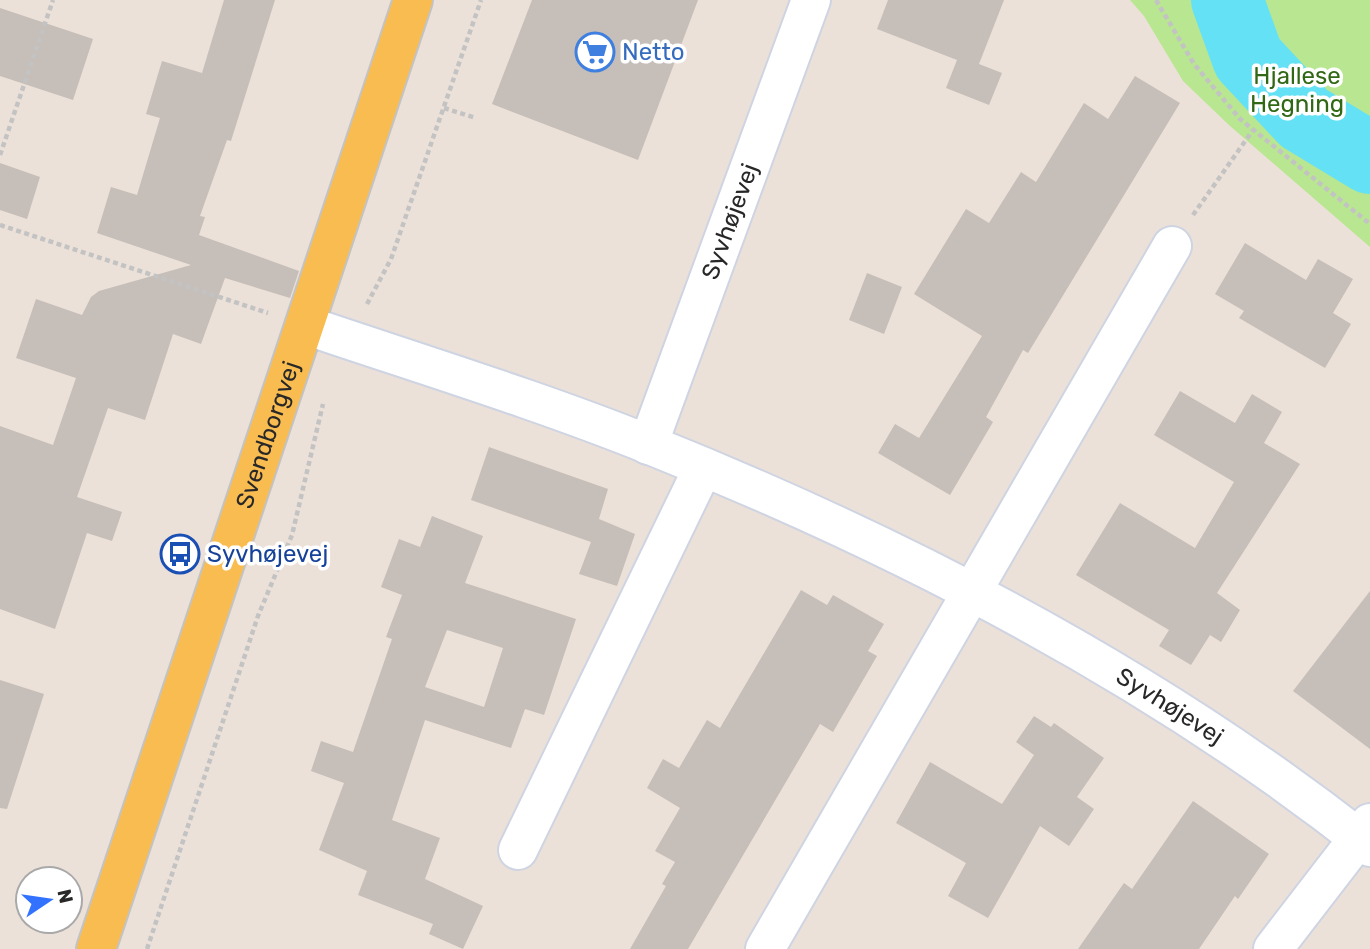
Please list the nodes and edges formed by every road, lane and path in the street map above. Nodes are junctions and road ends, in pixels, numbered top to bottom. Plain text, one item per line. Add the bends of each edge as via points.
1 (53, 0) edge
2 (413, 0) edge
3 (481, 0) edge
4 (811, 0) edge
5 (1156, 0) edge
6 (444, 108) junction
7 (476, 118) dead end
8 (1253, 130) junction
9 (0, 155) edge
10 (1370, 224) edge
11 (0, 225) edge
12 (1172, 246) joint
13 (305, 325) junction
14 (348, 339) junction
15 (648, 444) junction
16 (703, 468) junction
17 (972, 589) junction
18 (1366, 836) edge
19 (518, 850) dead end
20 (96, 949) edge
21 (147, 949) edge
22 (765, 949) edge
23 (1273, 949) edge

1 - 9 path
2 - 13 main road, Svendborgvej
3 - 6 path
4 - 15 street, Syvhøjevej
5 - 8 path via 1194,64
6 - 7 path
6 - 14 path via 391,259
8 - 10 path
8 - 12 path
11 - 13 path
12 - 17 street
13 - 14 street, Syvhøjevej
13 - 20 main road, Svendborgvej
14 - 15 street, Syvhøjevej
14 - 21 path via 327,392 292,535 258,616
15 - 16 street, Syvhøjevej
16 - 17 street, Syvhøjevej
16 - 19 street
17 - 18 street, Syvhøjevej via 1196,722
17 - 22 street
18 - 23 street, Syvhøjevej

